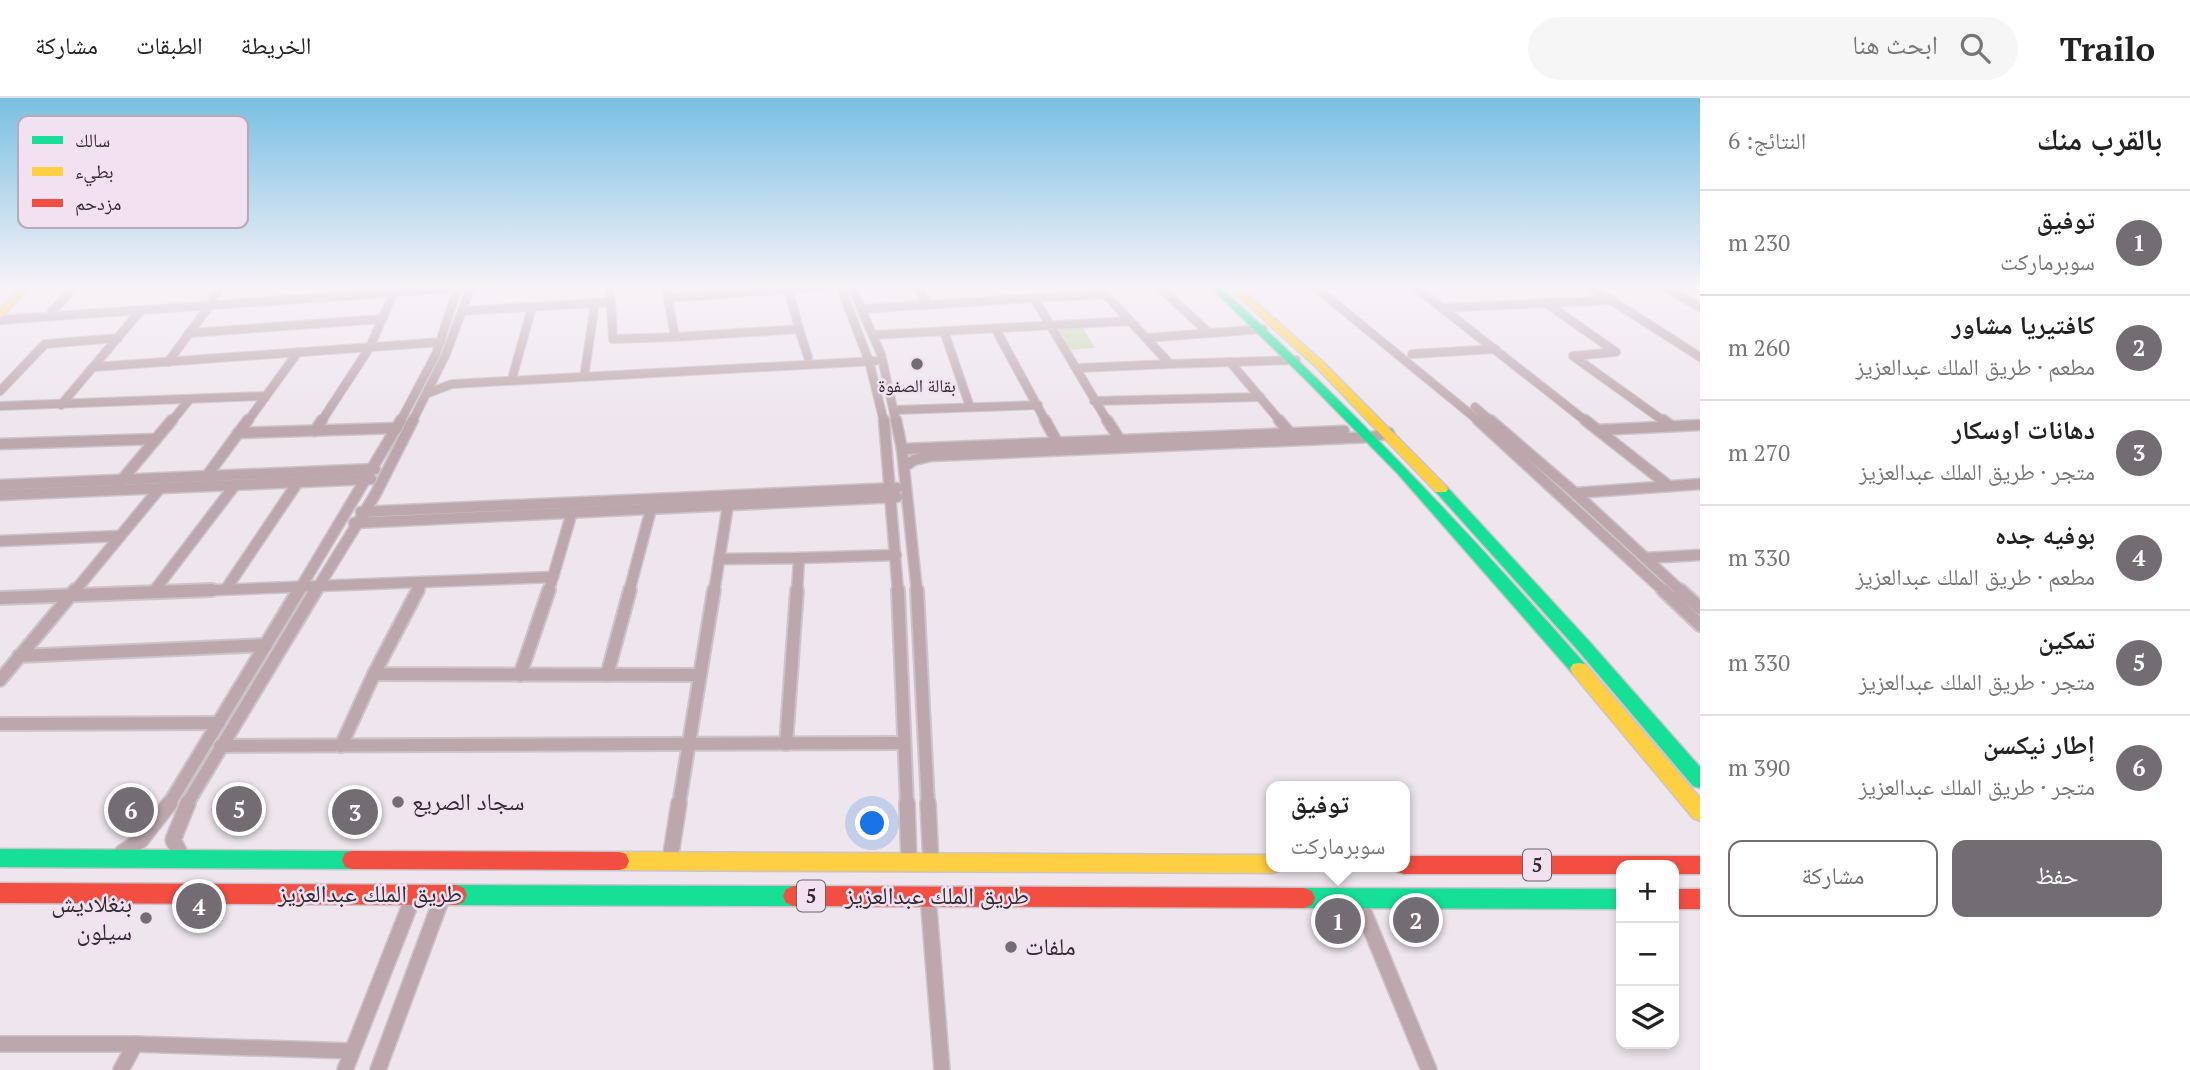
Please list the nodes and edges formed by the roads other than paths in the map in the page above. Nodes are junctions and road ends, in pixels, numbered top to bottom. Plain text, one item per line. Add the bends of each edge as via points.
1 (123, 331) edge
2 (212, 331) edge
3 (377, 331) edge
4 (444, 331) edge
5 (452, 331) edge
6 (525, 331) edge
7 (591, 331) edge
8 (613, 331) edge
9 (674, 331) edge
10 (762, 331) edge
11 (800, 331) edge
12 (858, 331) edge
13 (871, 331) edge
14 (938, 331) edge
15 (944, 331) edge
16 (997, 331) edge
17 (1055, 331) edge
18 (1140, 331) edge
19 (1231, 331) edge
20 (1265, 331) edge
21 (1284, 331) edge
22 (1373, 331) edge
23 (1383, 331) edge
24 (1473, 331) edge
25 (1587, 331) edge
26 (1660, 331) edge
27 (189, 333) joint
28 (1209, 333) joint
29 (873, 335) junction
30 (675, 337) junction
31 (118, 338) junction
32 (1146, 338) junction
33 (613, 339) junction
34 (590, 340) junction
35 (441, 342) junction
36 (1700, 345) edge
37 (1683, 346) junction
38 (370, 347) junction
39 (1495, 349) junction
40 (298, 352) junction
41 (1412, 354) junction
42 (1700, 356) edge
43 (808, 357) junction
44 (881, 357) junction
45 (868, 358) junction
46 (1296, 360) junction
47 (168, 362) junction
48 (1230, 362) junction
49 (1170, 364) junction
50 (94, 367) junction
51 (1078, 368) junction
52 (585, 371) junction
53 (513, 375) junction
54 (428, 380) junction
55 (0, 391) edge
56 (426, 395) junction
57 (265, 396) junction
58 (1260, 397) junction
59 (189, 400) junction
60 (1094, 401) junction
61 (61, 405) junction
62 (1038, 405) junction
63 (0, 406) edge
64 (970, 407) junction
65 (895, 410) junction
66 (1700, 425) edge
67 (1671, 426) junction
68 (397, 428) junction
69 (1598, 430) junction
70 (315, 431) junction
71 (238, 433) junction
72 (1290, 433) junction
73 (1389, 433) junction
74 (1369, 434) junction
75 (156, 439) junction
76 (1120, 440) junction
77 (1057, 442) junction
78 (0, 444) edge
79 (902, 449) junction
80 (904, 467) junction
81 (370, 474) junction
82 (386, 474) junction
83 (206, 477) junction
84 (121, 481) junction
85 (298, 482) junction
86 (1700, 484) edge
87 (0, 485) edge
88 (235, 485) junction
89 (1670, 486) junction
90 (160, 488) junction
91 (892, 492) junction
92 (906, 492) junction
93 (1575, 493) junction
94 (0, 495) edge
95 (728, 505) junction
96 (651, 509) junction
97 (348, 512) junction
98 (366, 512) junction
99 (572, 512) junction
100 (341, 523) junction
101 (359, 523) junction
102 (120, 536) junction
103 (0, 541) edge
104 (896, 555) junction
105 (1700, 555) edge
106 (799, 558) junction
107 (1646, 558) junction
108 (719, 559) junction
109 (553, 576) junction
110 (422, 582) junction
111 (320, 585) junction
112 (303, 586) junction
113 (226, 589) junction
114 (154, 591) junction
115 (70, 596) junction
116 (1, 599) edge
117 (1700, 608) edge
118 (1700, 625) edge
119 (266, 646) junction
120 (19, 656) junction
121 (374, 674) junction
122 (520, 675) junction
123 (607, 675) junction
124 (700, 675) junction
125 (0, 680) edge
126 (219, 723) junction
127 (0, 724) edge
128 (904, 743) junction
129 (786, 744) junction
130 (689, 745) junction
131 (220, 746) junction
132 (341, 746) junction
133 (1700, 780) edge
134 (1700, 811) edge
135 (158, 820) junction
136 (178, 820) junction
137 (111, 857) junction
138 (182, 857) junction
139 (0, 858) edge
140 (1700, 859) edge
141 (670, 863) junction
142 (909, 863) junction
143 (931, 863) junction
144 (1266, 864) edge
145 (1410, 864) edge
146 (1679, 864) edge
147 (1616, 865) edge
148 (1679, 865) edge
149 (1700, 865) edge
150 (0, 893) edge
151 (414, 895) junction
152 (443, 895) junction
153 (928, 896) junction
154 (1358, 898) junction
155 (1616, 899) edge
156 (1679, 899) edge
157 (1700, 899) edge
158 (0, 1044) edge
159 (135, 1044) junction
160 (352, 1052) junction
161 (121, 1070) edge
162 (345, 1070) edge
163 (378, 1070) edge
164 (942, 1070) edge
165 (1429, 1070) edge

1 - 31 street
2 - 27 street
3 - 38 street
4 - 35 street
5 - 54 street
6 - 53 street
7 - 34 street
8 - 33 street
9 - 30 street
10 - 30 street
11 - 43 street
12 - 45 street
13 - 29 street
14 - 29 street
15 - 64 street
16 - 62 street
17 - 51 street
18 - 32 street
19 - 28 street
20 - 46 main road
21 - 73 main road
22 - 118 street via 1559,491
23 - 41 street
24 - 39 street
25 - 67 street via 1616,352 1573,356
26 - 37 street
27 - 47 street
28 - 32 street
29 - 44 street
30 - 33 street
31 - 50 street
31 - 55 street via 45,344
32 - 49 street
33 - 34 street
34 - 52 street
35 - 38 street
35 - 54 street
36 - 37 street
37 - 42 street
38 - 40 street
38 - 70 street
39 - 41 street
39 - 69 street
40 - 47 street
40 - 57 street
41 - 93 street
43 - 45 street
43 - 52 street
44 - 45 street
44 - 65 street
45 - 56 street via 452,384
45 - 91 street via 884,419
46 - 48 street
46 - 74 main road
47 - 50 street
48 - 49 street
48 - 58 street
49 - 51 street
50 - 61 street
51 - 60 street
52 - 53 street
53 - 54 street
54 - 56 street
54 - 68 street
56 - 82 street
57 - 59 street
57 - 71 street
58 - 60 street
58 - 72 street
59 - 61 street
59 - 75 street
60 - 76 street
61 - 63 street
62 - 64 street
62 - 77 street
64 - 65 street
65 - 79 street
66 - 67 street
67 - 69 street
68 - 70 street
68 - 81 street
69 - 89 street
70 - 71 street
71 - 83 street
72 - 74 street
72 - 76 street
73 - 74 street
73 - 133 main road
74 - 80 street via 931,456
74 - 134 main road via 1542,625
75 - 78 street
75 - 84 street
76 - 77 street
77 - 79 street
79 - 80 street
80 - 92 street
81 - 82 street
81 - 83 street
81 - 85 street
81 - 97 street
82 - 98 street
83 - 84 street
84 - 87 street
85 - 88 street
85 - 113 street
86 - 89 street
88 - 90 street
88 - 114 street
89 - 93 street
90 - 94 street
90 - 102 street
91 - 92 street
91 - 95 street
91 - 98 street
91 - 104 street
92 - 143 street via 918,604
93 - 107 street
95 - 96 street
95 - 108 street
96 - 99 street
96 - 123 street
97 - 98 street
97 - 100 street
98 - 101 street
99 - 101 street
99 - 109 street
100 - 101 street
100 - 112 street
101 - 111 street
102 - 103 street
102 - 115 street
104 - 106 street
104 - 128 street
105 - 107 street
106 - 108 street
106 - 129 street
107 - 117 street
108 - 124 street
109 - 110 street
109 - 122 street
110 - 111 street
110 - 121 street
111 - 112 street
111 - 131 street
112 - 113 street
112 - 119 street
113 - 114 street
114 - 115 street
115 - 116 street
115 - 120 street
119 - 120 street
119 - 126 street
120 - 125 street
121 - 122 street
121 - 132 street
122 - 123 street
123 - 124 street
124 - 130 street
126 - 127 street
126 - 135 street
128 - 129 street
128 - 142 street
129 - 130 street
130 - 132 street
130 - 141 street
131 - 132 street
131 - 136 street
135 - 136 street
135 - 137 street via 141,840
136 - 138 street via 173,840
137 - 138 main road, طريق الملك عبدالعزيز / 5
137 - 139 main road, طريق الملك عبدالعزيز / 5
138 - 141 main road, طريق الملك عبدالعزيز / 5
140 - 146 main road
141 - 142 main road, طريق الملك عبدالعزيز / 5
142 - 143 main road, طريق الملك عبدالعزيز / 5
143 - 144 main road, طريق الملك عبدالعزيز / 5
145 - 147 main road, 5
148 - 149 main road, 5
150 - 151 main road, طريق الملك عبدالعزيز / 5
151 - 152 main road, طريق الملك عبدالعزيز / 5
151 - 160 street
152 - 153 main road, طريق الملك عبدالعزيز / 5
152 - 163 street
153 - 154 main road, طريق الملك عبدالعزيز / 5
153 - 164 street
154 - 155 main road, طريق الملك عبدالعزيز / 5
154 - 165 street
156 - 157 main road
158 - 159 street
159 - 160 street
159 - 161 street
160 - 162 street

